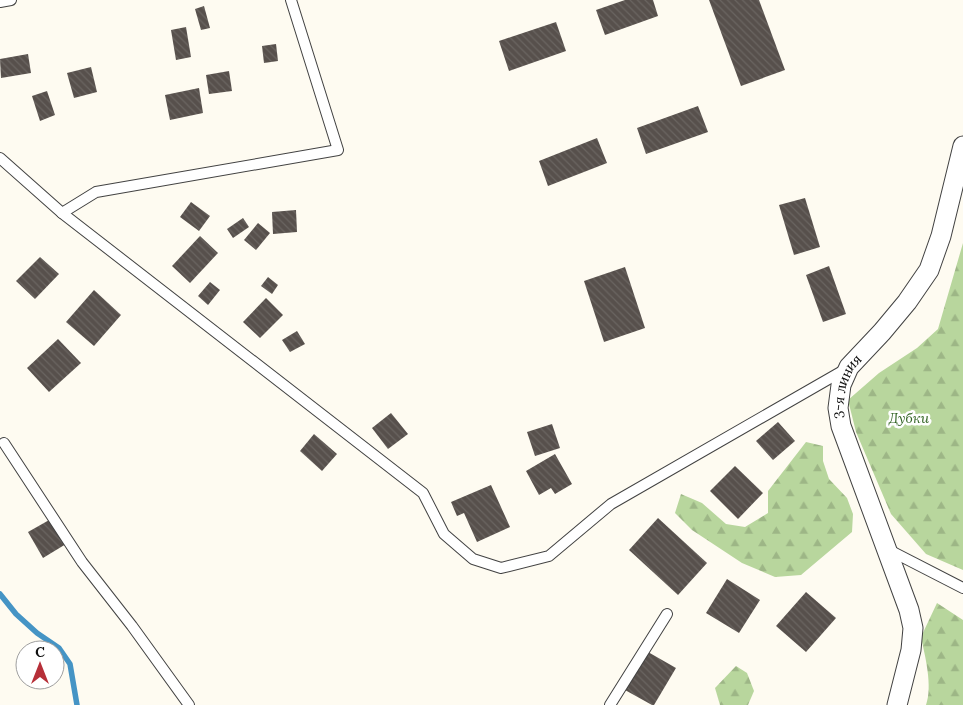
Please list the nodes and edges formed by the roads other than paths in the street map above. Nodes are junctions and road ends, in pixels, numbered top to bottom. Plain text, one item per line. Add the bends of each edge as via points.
1 (11, 0) edge
2 (291, 0) edge
3 (0, 2) edge
4 (963, 146) edge
5 (0, 158) edge
6 (62, 213) junction
7 (849, 367) junction
8 (4, 443) dead end
9 (887, 549) junction
10 (962, 586) edge
11 (667, 614) dead end
12 (188, 705) edge
13 (610, 705) edge
14 (897, 705) edge

1 - 3 lane
2 - 6 lane via 338,150 96,192
4 - 7 street, 3-я линия via 941,236 929,270 907,302
5 - 6 lane
6 - 7 lane via 422,493 444,534 473,559 501,568 549,556 611,504
7 - 9 street, 3-я линия via 841,385 838,408 841,426
8 - 12 lane via 82,562
9 - 10 lane
9 - 14 street, 3-я линия via 913,628
11 - 13 lane

